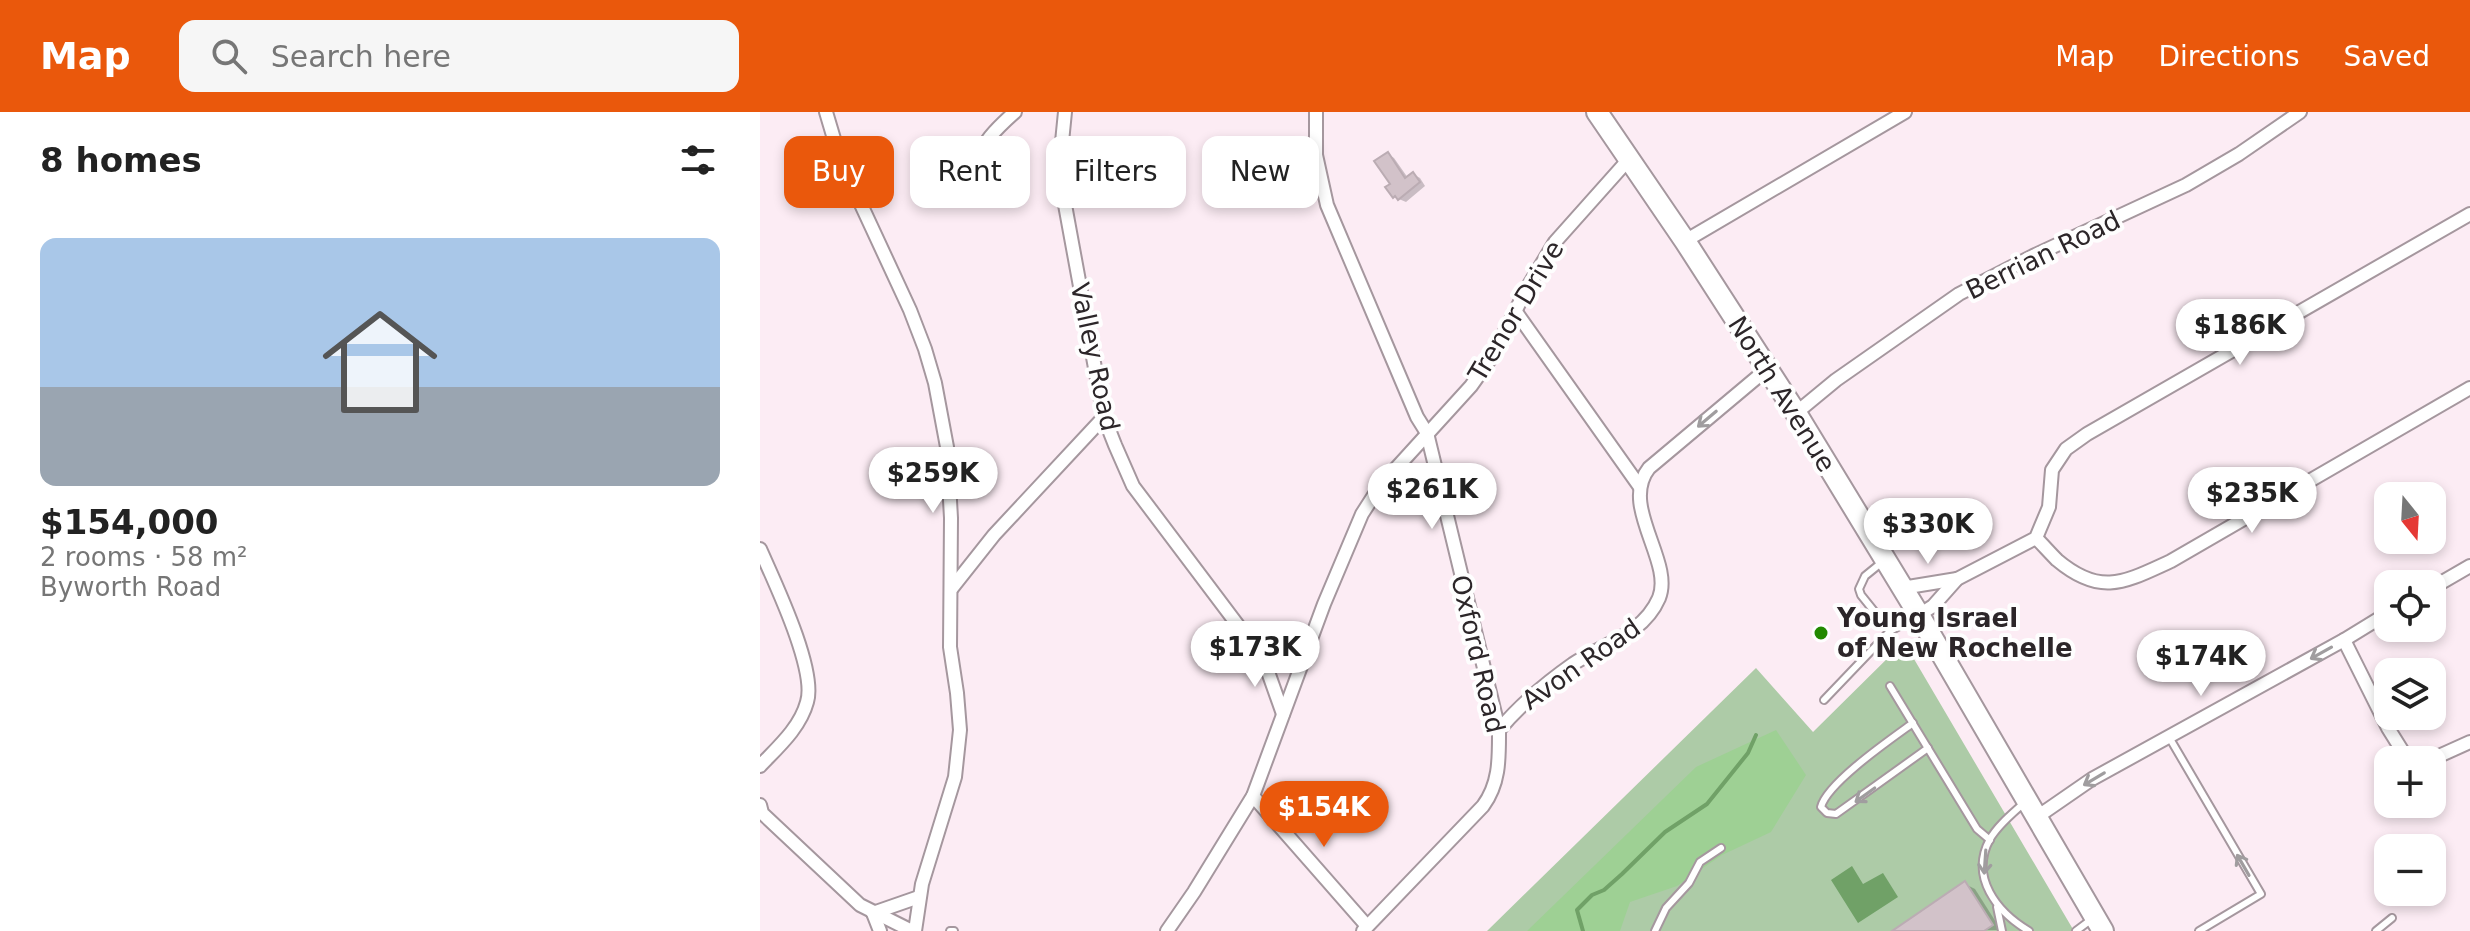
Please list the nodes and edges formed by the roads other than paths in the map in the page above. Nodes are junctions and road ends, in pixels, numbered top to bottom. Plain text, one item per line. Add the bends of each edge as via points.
1 (826, 112) edge
2 (1015, 112) edge
3 (1065, 112) edge
4 (1316, 112) edge
5 (1597, 112) edge
6 (1905, 112) edge
7 (2300, 112) edge
8 (992, 136) edge
9 (1629, 159) junction
10 (2470, 214) edge
11 (1685, 241) junction
12 (1516, 312) junction
13 (1767, 369) junction
14 (2470, 388) edge
15 (1796, 413) junction
16 (1104, 417) junction
17 (1427, 433) junction
18 (1640, 487) junction
19 (2036, 538) junction
20 (760, 549) edge
21 (1884, 561) junction
22 (2470, 566) edge
23 (1957, 579) junction
24 (2446, 580) edge
25 (1902, 588) junction
26 (952, 589) junction
27 (1919, 615) junction
28 (2374, 622) edge
29 (1890, 631) junction
30 (2344, 640) junction
31 (1261, 652) junction
32 (1306, 653) junction
33 (1890, 686) dead end
34 (1824, 700) dead end
35 (1283, 714) junction
36 (1913, 723) junction
37 (1499, 730) junction
38 (2169, 737) junction
39 (2470, 742) edge
40 (2399, 746) edge
41 (1928, 748) junction
42 (2446, 753) edge
43 (760, 766) edge
44 (1253, 796) junction
45 (2032, 809) junction
46 (761, 811) edge
47 (1990, 840) junction
48 (1721, 848) dead end
49 (919, 897) junction
50 (1997, 906) junction
51 (873, 913) junction
52 (2392, 918) dead end
53 (2099, 924) edge
54 (1365, 929) edge
55 (880, 931) edge
56 (913, 931) edge
57 (1167, 931) edge
58 (1655, 931) edge
59 (2002, 931) edge
60 (2029, 931) edge
61 (2076, 931) edge
62 (2199, 931) edge
63 (2376, 931) edge

1 - 26 street via 840,159 910,310 935,383 950,473
2 - 8 street
3 - 16 street, Valley Road via 1061,183
4 - 17 street, Oxford Road via 1316,155 1327,205
5 - 9 main road, North Avenue
6 - 11 street
7 - 15 street, Berrian Road via 2186,185 1959,294
9 - 11 main road, North Avenue
9 - 12 street, Trenor Drive via 1555,242
10 - 19 street via 2066,449 2052,470 2049,507
11 - 13 main road, North Avenue
12 - 17 street, Trenor Drive via 1471,386
12 - 18 street
13 - 15 main road, North Avenue
13 -> 18 street via 1649,468
14 - 19 street via 2139,575 2102,584 2085,580
15 - 21 main road, North Avenue
16 - 26 street via 994,535
16 - 31 street, Valley Road via 1133,486
17 - 32 street, Trenor Drive via 1362,514
17 - 37 street, Oxford Road
18 - 37 street, Avon Road via 1662,589 1650,615 1636,629 1556,676
19 - 23 street
20 - 43 street via 809,684 798,724
21 - 25 main road, North Avenue
21 - 29 lane via 1865,576 1859,589
22 - 24 street
23 - 25 street
23 - 27 street
25 - 27 main road, North Avenue
26 - 49 street via 957,762
27 - 29 lane
27 - 45 main road, North Avenue
28 - 30 street
29 - 34 lane
30 -> 38 street
30 - 40 street
31 - 32 street
31 - 35 street, Valley Road
32 - 35 street, Trenor Drive
33 - 36 lane
35 - 44 street, Trenor Drive
36 - 41 lane
41 -> 36 lane via 1836,814 1821,807 1858,766
37 - 54 street, Oxford Road via 1500,767 1490,796
38 -> 45 street
62 -> 38 lane via 2261,894
39 - 42 street
41 - 47 lane via 1977,829
44 - 54 street
44 - 57 street, Trenor Drive
45 - 47 lane via 1996,830
45 - 53 main road, North Avenue
46 - 51 street
47 -> 50 lane via 1982,864
48 - 58 lane via 1700,862
49 - 51 street
49 - 56 street
50 - 59 lane
50 - 60 lane
51 - 55 street
51 - 56 street
52 - 63 lane
53 - 61 lane

